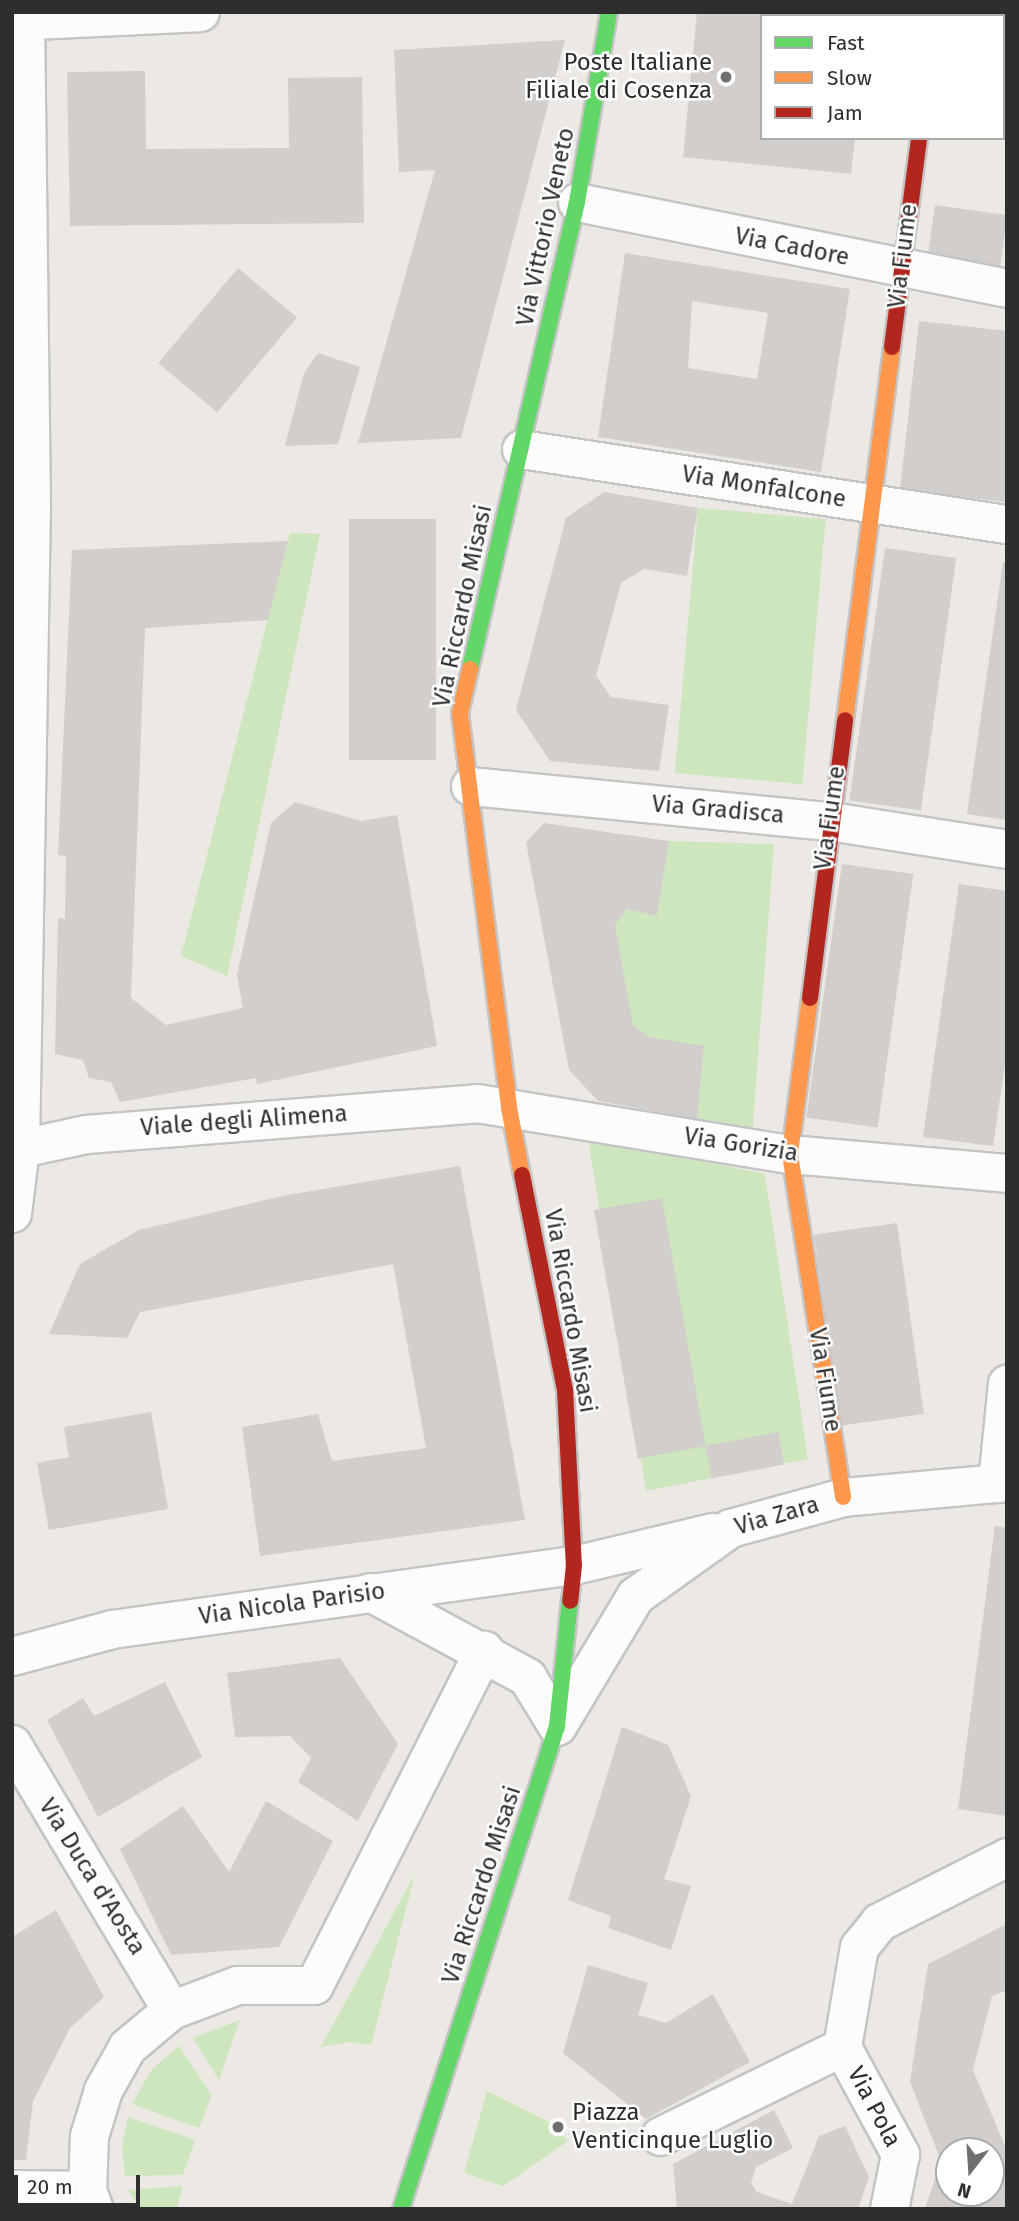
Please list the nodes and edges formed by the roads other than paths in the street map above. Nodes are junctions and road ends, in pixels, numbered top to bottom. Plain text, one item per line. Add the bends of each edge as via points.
1 (200, 12) edge
2 (608, 12) edge
3 (21, 18) edge
4 (919, 140) edge
5 (578, 202) junction
6 (902, 269) junction
7 (1007, 288) edge
8 (521, 449) junction
9 (871, 504) junction
10 (21, 507) edge
11 (1007, 524) edge
12 (470, 786) junction
13 (830, 821) junction
14 (1007, 849) edge
15 (493, 1106) junction
16 (16, 1149) edge
17 (790, 1154) junction
18 (1007, 1173) edge
19 (12, 1213) edge
20 (1007, 1383) edge
21 (1002, 1482) edge
22 (843, 1497) junction
23 (730, 1528) junction
24 (574, 1565) junction
25 (370, 1592) junction
26 (484, 1650) junction
27 (12, 1656) edge
28 (557, 1726) junction
29 (12, 1744) edge
30 (1007, 1857) edge
31 (171, 2010) junction
32 (842, 2047) junction
33 (660, 2136) dead end
34 (12, 2189) edge
35 (90, 2199) edge
36 (401, 2209) edge
37 (889, 2209) edge

1 - 3 street
2 - 5 main road, Via Vittorio Veneto
3 - 10 street
4 - 6 main road, Via Fiume
5 - 6 street, Via Cadore
5 - 8 main road, Via Vittorio Veneto
6 - 7 street, Via Cadore
6 - 9 main road, Via Fiume
8 - 9 street, Via Monfalcone
8 - 12 main road, Via Riccardo Misasi via 460,713
9 - 11 street, Via Monfalcone
9 - 13 main road, Via Fiume
10 - 16 street
12 - 13 street, Via Gradisca
12 - 15 main road, Via Riccardo Misasi
13 - 14 street, Via Gradisca
13 - 17 main road, Via Fiume
15 - 16 street, Viale degli Alimena via 86,1133
15 - 17 street, Via Gorizia
15 - 24 main road, Via Riccardo Misasi via 565,1390
16 - 19 street
17 - 18 street, Via Gorizia
17 - 22 main road, Via Fiume
20 - 21 street
21 - 22 street, Via Zara
22 - 23 street, Via Zara
23 - 24 street, Via Nicola Parisio
23 - 28 street, Via Zara via 635,1596
24 - 25 street, Via Nicola Parisio
24 - 28 main road, Via Riccardo Misasi
25 - 26 street
25 - 27 street, Via Nicola Parisio via 112,1629
26 - 28 street via 527,1677
26 - 31 street via 314,1985 237,1986
28 - 36 main road, Via Riccardo Misasi
29 - 31 street, Via Duca d'Aosta
30 - 32 street via 879,1922 859,1947
31 - 35 street via 127,2047 103,2090 89,2136
32 - 33 street
32 - 37 street, Via Pola via 900,2154
34 - 35 street

